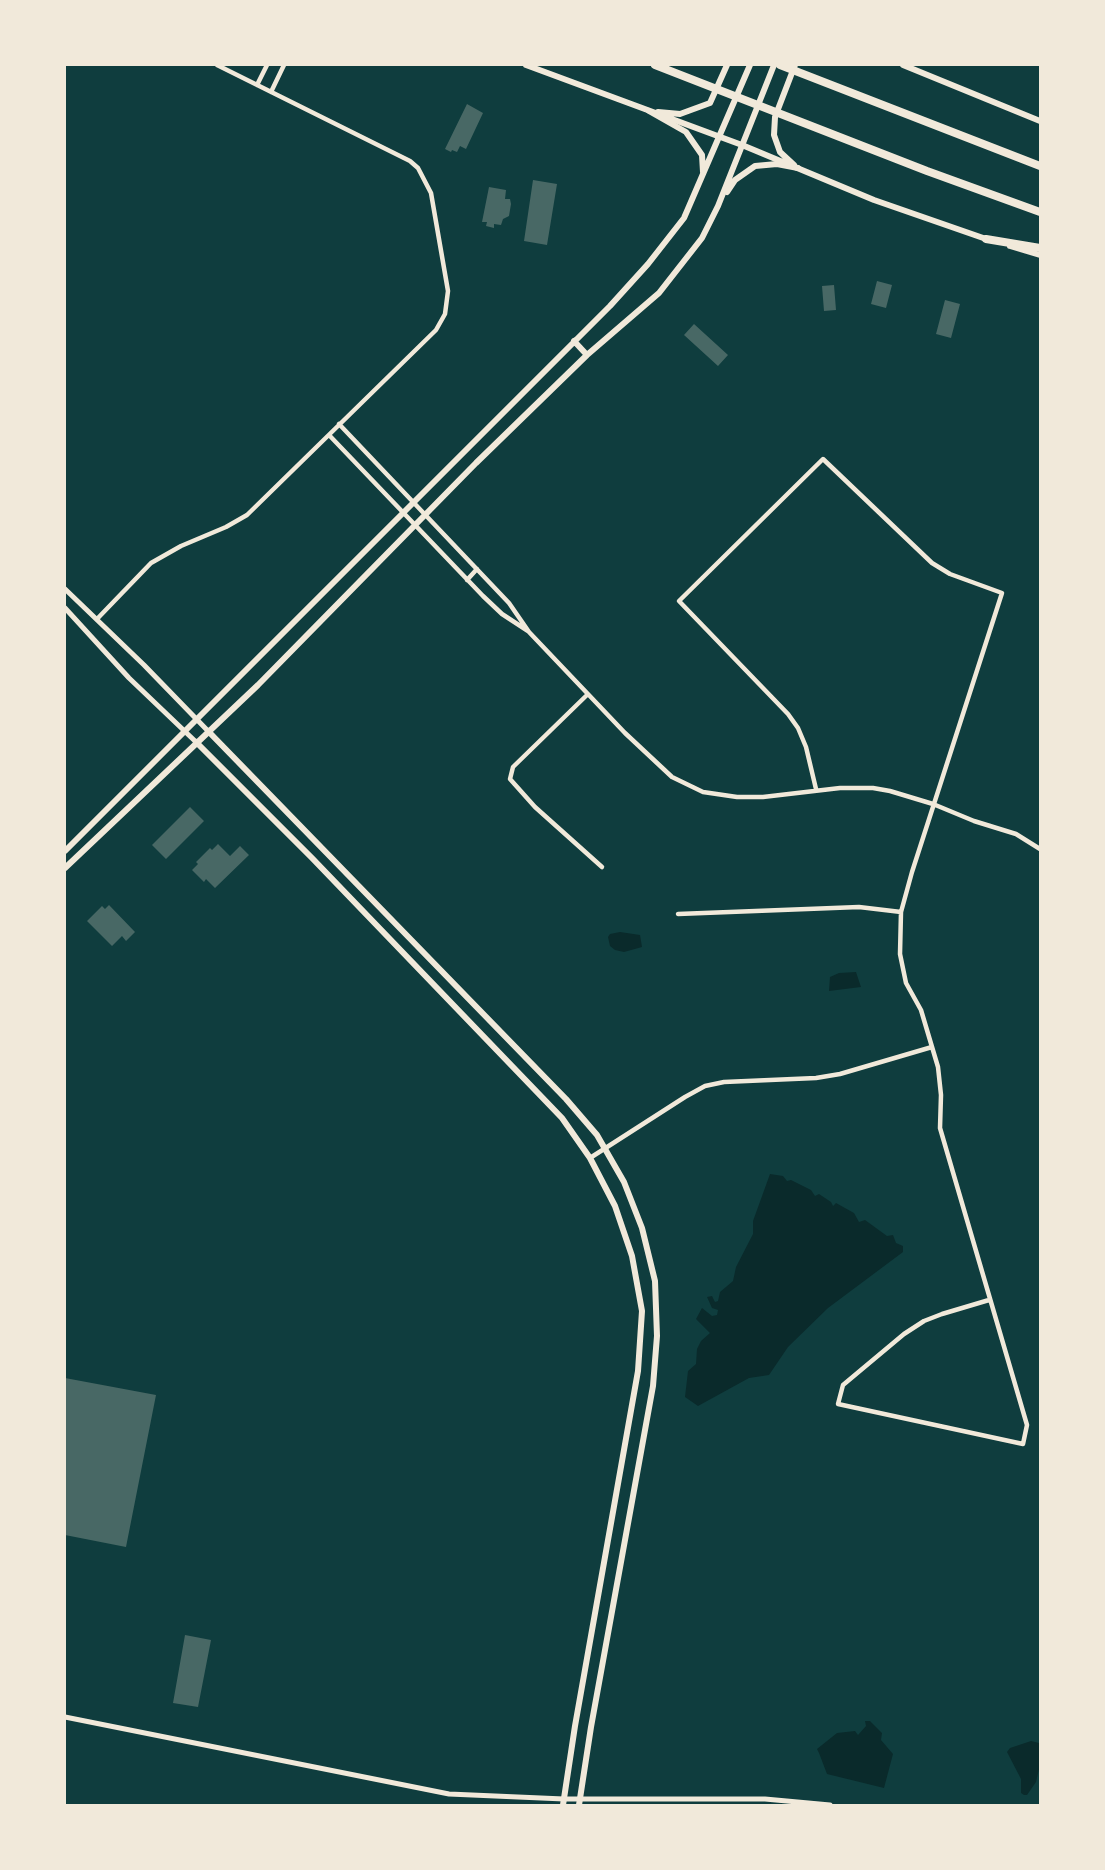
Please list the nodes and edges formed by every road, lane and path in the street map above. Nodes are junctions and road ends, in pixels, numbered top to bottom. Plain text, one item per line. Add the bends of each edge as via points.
1 (217, 65) edge
2 (267, 65) edge
3 (285, 65) edge
4 (526, 65) edge
5 (655, 65) edge
6 (727, 65) edge
7 (750, 65) edge
8 (777, 65) edge
9 (795, 65) edge
10 (903, 65) edge
11 (257, 85) junction
12 (271, 92) junction
13 (649, 111) junction
14 (1040, 121) edge
15 (720, 136) junction
16 (742, 145) junction
17 (1040, 166) edge
18 (797, 168) junction
19 (704, 174) junction
20 (718, 206) junction
21 (1040, 212) edge
22 (986, 239) junction
23 (1040, 248) edge
24 (1040, 255) edge
25 (574, 341) junction
26 (587, 355) junction
27 (339, 424) junction
28 (329, 435) junction
29 (413, 502) junction
30 (402, 513) junction
31 (425, 515) junction
32 (414, 526) junction
33 (477, 569) junction
34 (467, 580) junction
35 (65, 589) edge
36 (65, 608) edge
37 (97, 619) junction
38 (86, 630) junction
39 (529, 632) junction
40 (588, 694) junction
41 (197, 718) junction
42 (185, 731) junction
43 (208, 731) junction
44 (196, 742) junction
45 (816, 789) junction
46 (933, 804) junction
47 (1040, 849) edge
48 (65, 851) edge
49 (602, 867) dead end
50 (65, 868) edge
51 (901, 912) junction
52 (678, 914) dead end
53 (932, 1047) junction
54 (605, 1148) junction
55 (590, 1158) junction
56 (989, 1300) junction
57 (65, 1717) edge
58 (564, 1802) edge
59 (579, 1802) edge
60 (830, 1805) edge

1 - 11 street
2 - 11 street
3 - 12 street
4 - 13 main road
5 - 21 highway
6 - 13 main road via 710,103 680,114
7 - 15 main road
8 - 16 main road
8 - 17 highway
9 - 18 main road via 775,117 774,135 780,152
10 - 14 main road
11 - 12 street
12 - 27 street via 410,161 431,193 448,291 445,314 436,330
13 - 15 main road
13 - 19 main road via 686,132 702,155
15 - 16 main road
15 - 19 main road
16 - 18 main road
16 - 20 main road
18 - 20 main road via 755,166 735,180
18 - 22 main road
19 - 25 main road via 684,218 648,264
20 - 26 main road via 702,238 659,293
22 - 23 highway
22 - 24 main road
25 - 26 main road
25 - 29 main road
26 - 31 main road
27 - 28 street
27 - 29 street
28 - 30 street
28 - 37 street via 247,516 151,563
29 - 30 main road
29 - 31 street
30 - 32 street
30 - 41 main road
31 - 32 main road
31 - 33 street
32 - 34 street
32 - 43 main road
33 - 34 street
33 - 39 street
34 - 39 street via 502,614
35 - 37 street
36 - 38 street
37 - 38 street
37 - 41 street
38 - 42 street
39 - 40 street
40 - 45 street via 660,766 703,792 763,797
40 - 49 street via 513,767 510,779
41 - 42 main road
41 - 43 street
42 - 44 street
42 - 48 main road
43 - 44 main road
43 - 54 main road via 566,1099
44 - 50 main road
44 - 55 main road via 562,1118
45 - 46 street via 873,788
45 - 46 street via 806,747 788,714 679,601 823,460 932,563 1002,593
46 - 47 street via 1016,834
46 - 51 street
51 - 52 street via 859,907
51 - 53 street via 900,954 906,983 921,1010
53 - 54 street via 840,1074 705,1086
53 - 56 street via 941,1095 940,1128
54 - 55 street
54 - 59 main road via 642,1228 655,1281 657,1336 653,1386
55 - 58 main road via 615,1206 632,1256 642,1311 638,1371
56 - 56 street via 1027,1425 1023,1444 838,1404 843,1385 904,1334 924,1321
57 - 58 street via 424,1791
58 - 59 street
59 - 60 street via 765,1799

